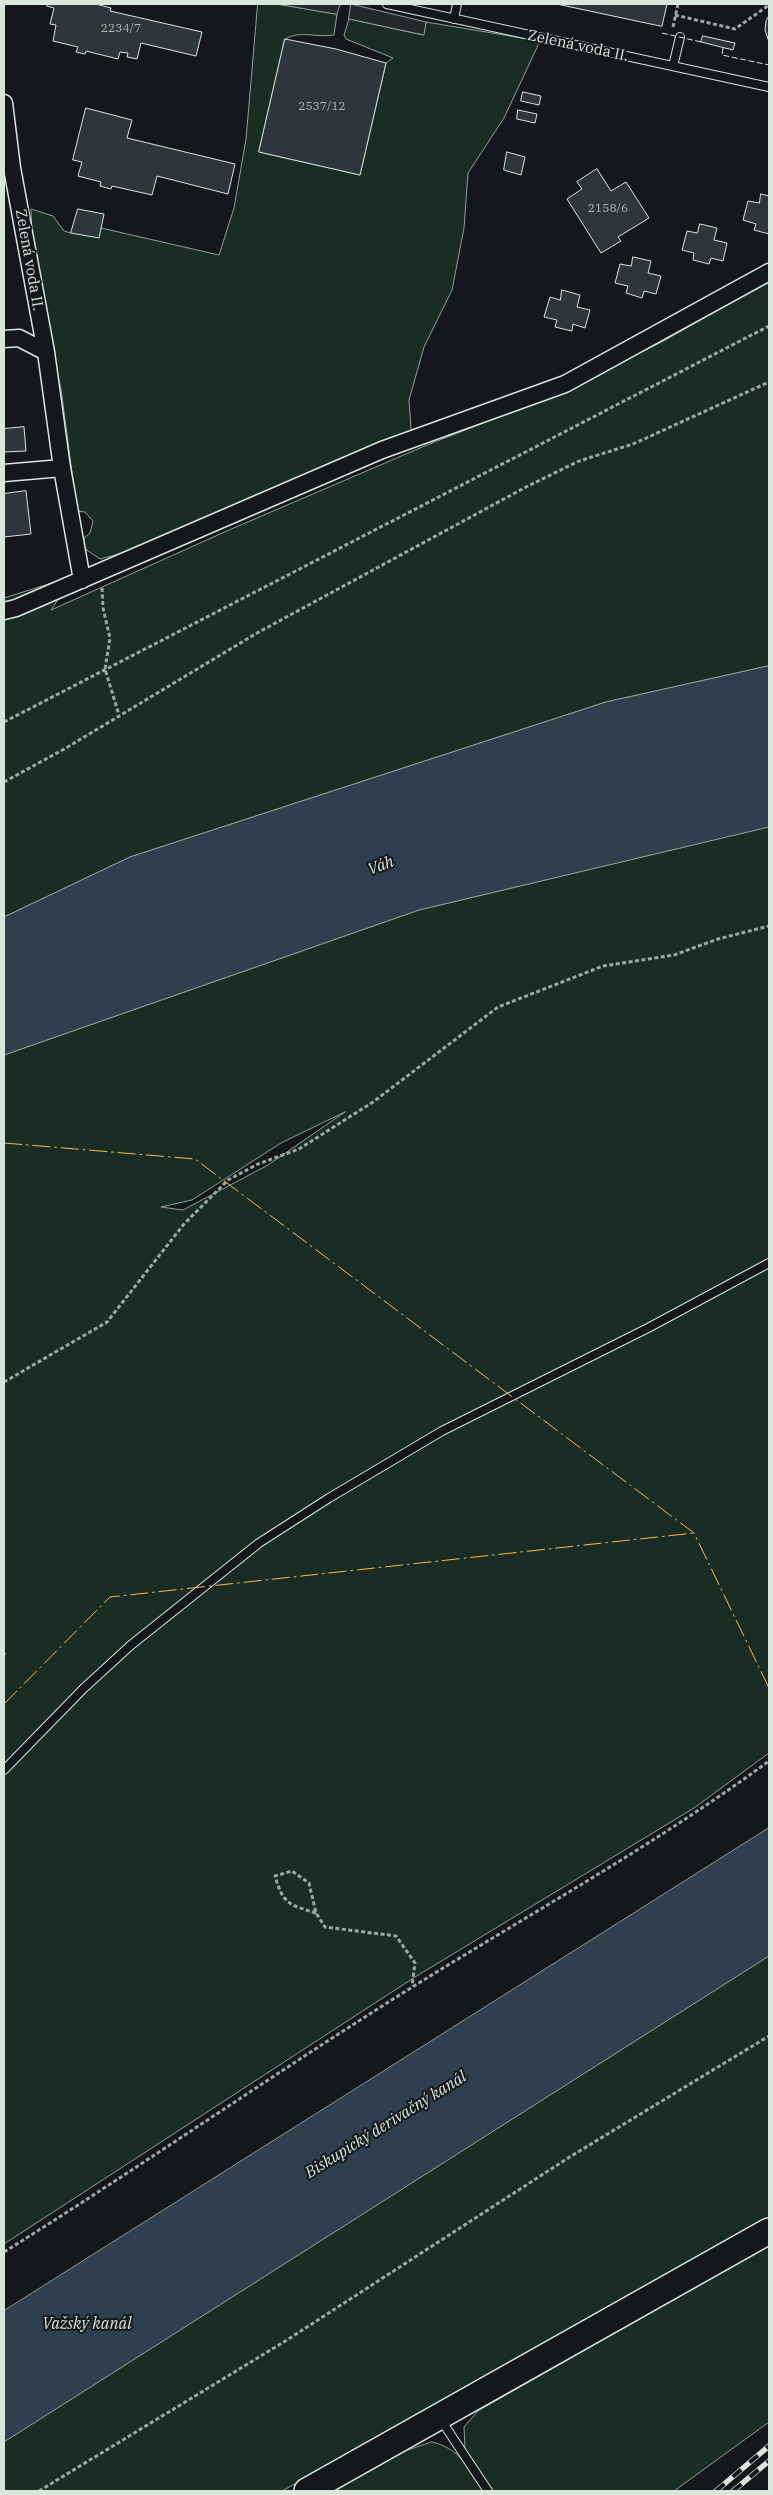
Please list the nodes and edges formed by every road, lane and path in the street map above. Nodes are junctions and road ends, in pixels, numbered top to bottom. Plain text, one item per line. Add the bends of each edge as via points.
1 (387, 4) edge
2 (457, 4) edge
3 (678, 4) edge
4 (769, 5) edge
5 (675, 14) junction
6 (454, 18) junction
7 (671, 35) dead end
8 (680, 37) dead end
9 (673, 66) junction
10 (769, 87) edge
11 (4, 103) edge
12 (8, 168) edge
13 (769, 272) edge
14 (40, 318) junction
15 (769, 326) edge
16 (11, 339) edge
17 (46, 352) junction
18 (769, 382) edge
19 (62, 468) junction
20 (4, 473) edge
21 (98, 573) junction
22 (82, 580) junction
23 (4, 611) edge
24 (105, 669) junction
25 (119, 715) junction
26 (4, 722) edge
27 (4, 782) edge
28 (769, 926) edge
29 (769, 1263) edge
30 (4, 1382) edge
31 (769, 1761) edge
32 (4, 1770) edge
33 (316, 1913) junction
34 (412, 1987) junction
35 (769, 2036) edge
36 (769, 2231) edge
37 (4, 2252) edge
38 (439, 2417) junction
39 (39, 2491) edge
40 (307, 2491) edge
41 (488, 2491) edge

1 - 6 lane, Zelená voda II.
2 - 6 lane
3 - 5 path
4 - 5 path via 735,29
5 - 7 path
6 - 9 lane, Zelená voda II.
8 - 9 lane
9 - 10 lane, Zelená voda II.
11 - 12 street, Zelená voda II.
12 - 14 street, Zelená voda II.
13 - 21 street via 565,384 382,450
14 - 16 street
14 - 17 street, Zelená voda II.
15 - 24 path
16 - 17 street
17 - 19 street, Zelená voda II.
18 - 25 path via 633,444 579,461 526,486 265,628
19 - 20 street
19 - 22 street, Zelená voda II.
21 - 22 street
21 - 24 path via 110,638
22 - 23 street
24 - 25 path
24 - 26 path
25 - 27 path
28 - 30 path via 674,955 603,966 498,1007 373,1102 299,1150 258,1164 228,1180 184,1224 106,1322
29 - 32 lane via 648,1328 442,1431 328,1498 259,1544 132,1645 83,1689
31 - 34 path via 632,1853
33 - 33 path via 309,1883 292,1871 275,1876 281,1896 295,1906
33 - 34 path via 325,1926 396,1936 415,1964
34 - 37 path
35 - 39 path via 568,2158 287,2340
36 - 38 main road
38 - 40 main road
38 - 41 lane

